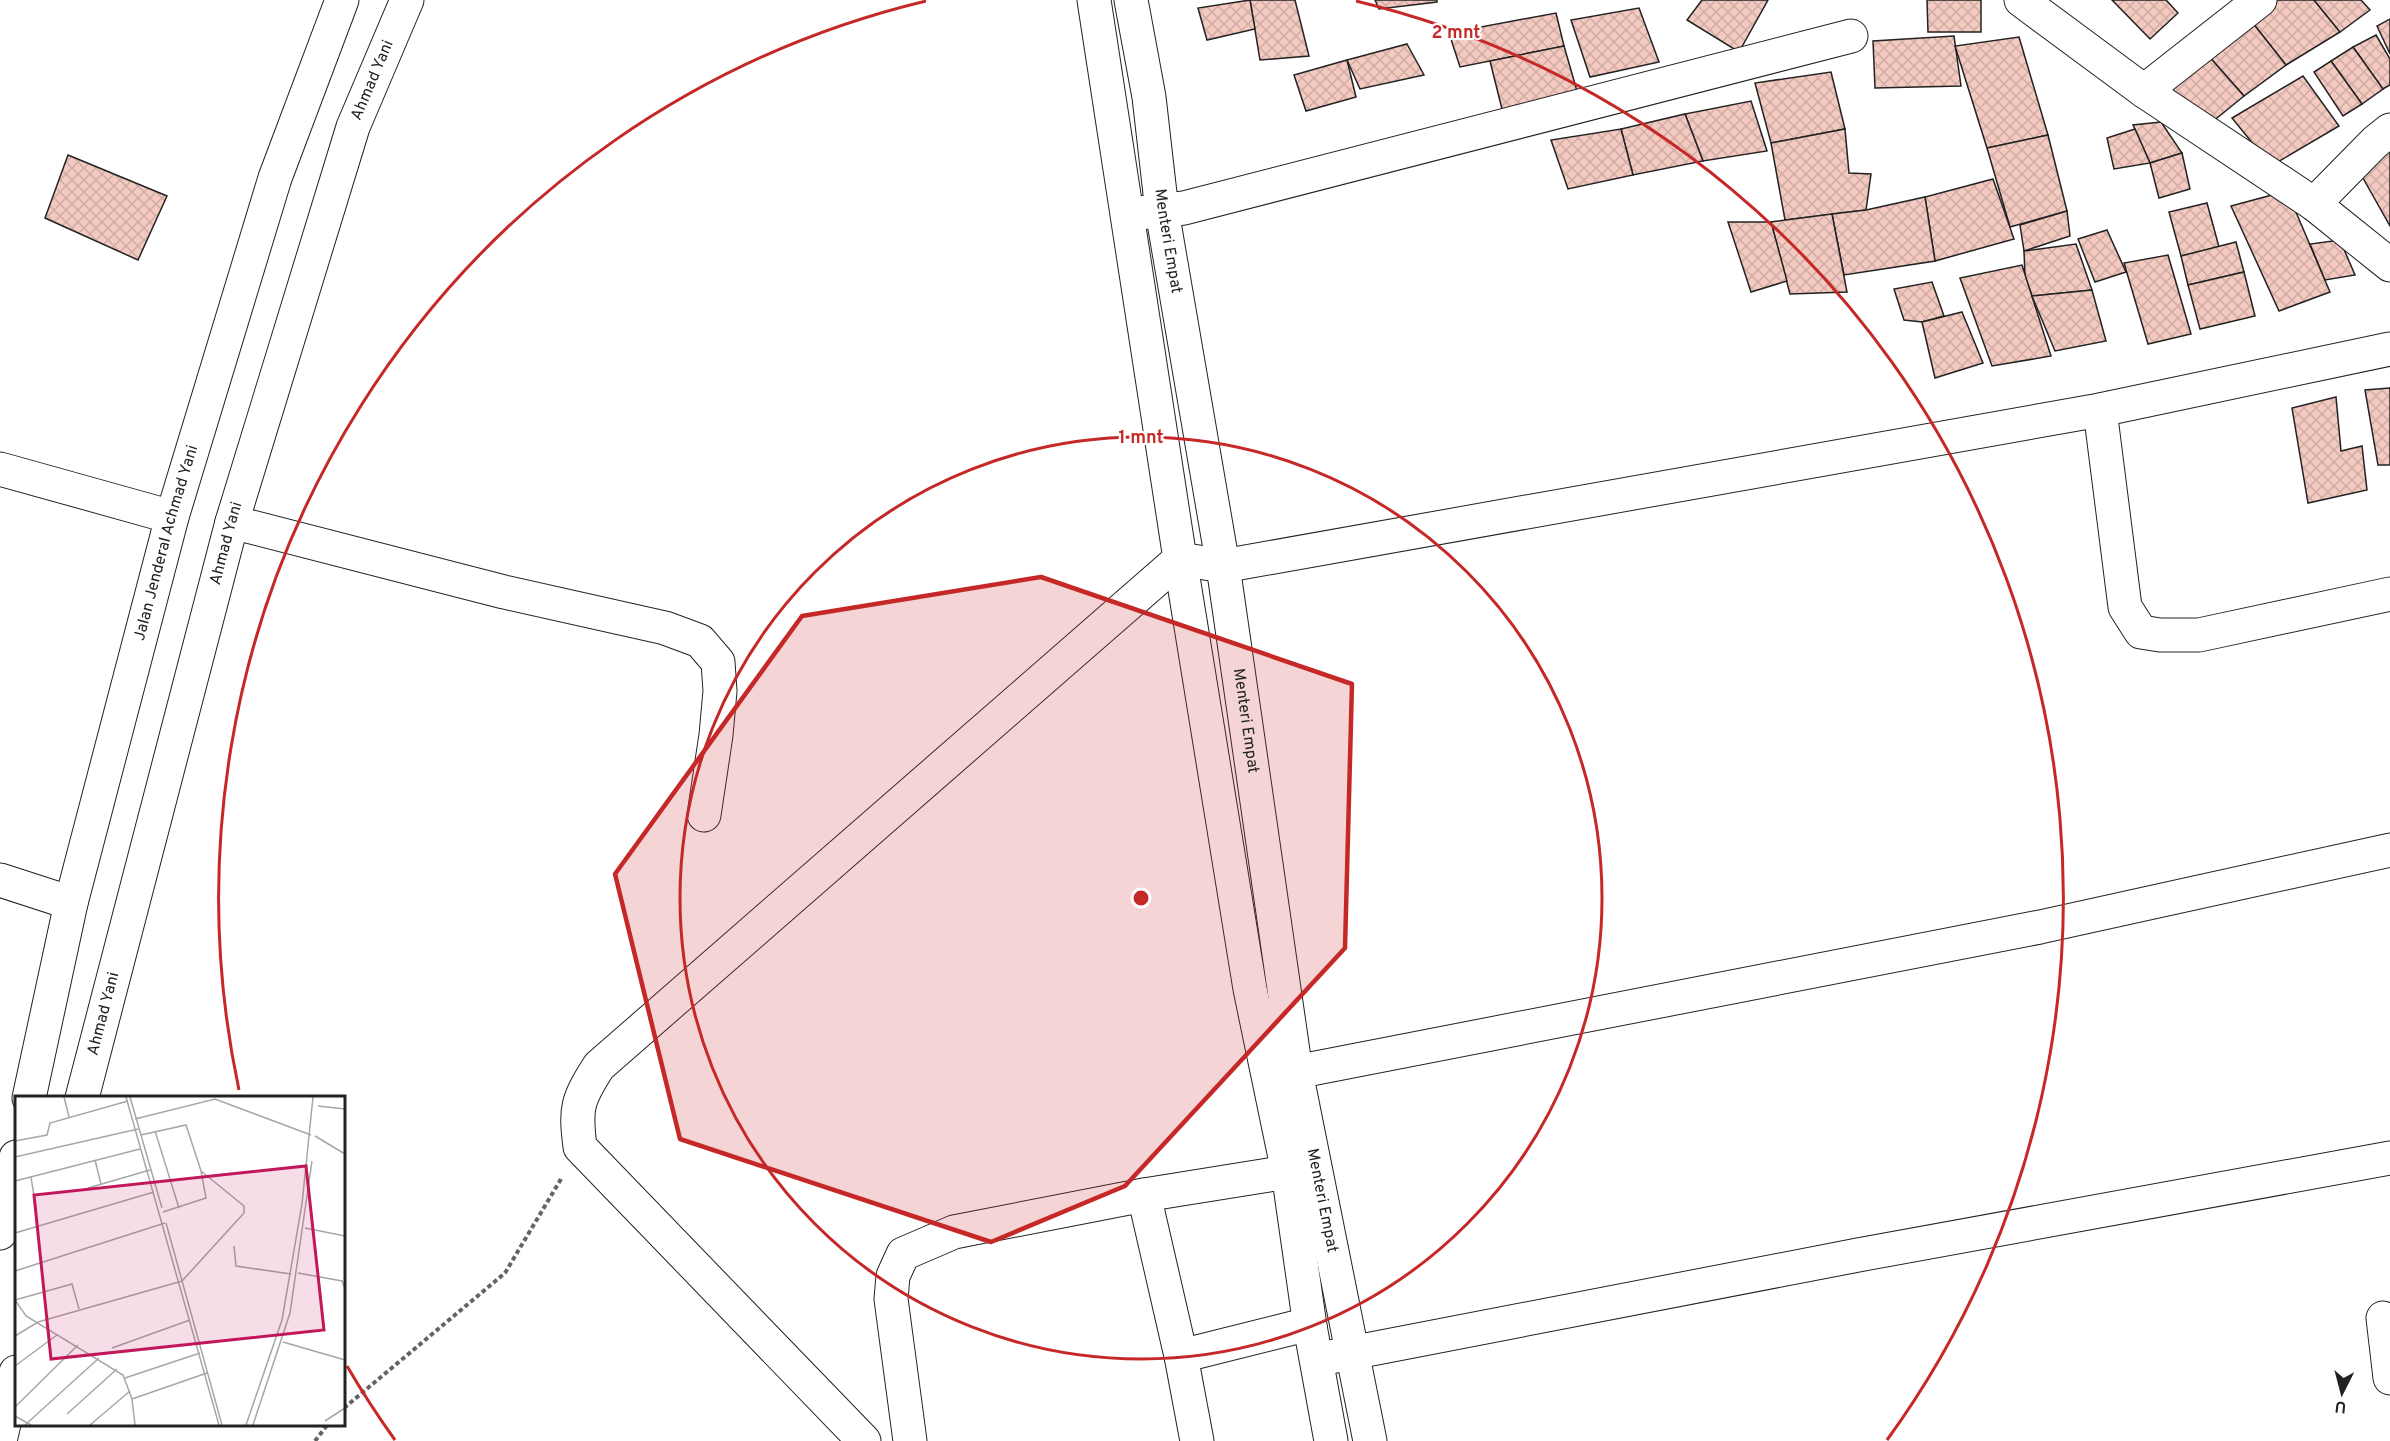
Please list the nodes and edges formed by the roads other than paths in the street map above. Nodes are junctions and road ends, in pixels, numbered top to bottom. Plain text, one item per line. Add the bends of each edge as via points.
1 (342, 0) edge
2 (407, 0) edge
3 (1095, 0) edge
4 (1131, 0) edge
5 (2021, 0) edge
6 (2260, 0) edge
7 (1851, 36) dead end
8 (2144, 91) junction
9 (2390, 130) edge
10 (2314, 204) junction
11 (1162, 211) junction
12 (1128, 214) junction
13 (2390, 265) edge
14 (2390, 349) edge
15 (1190, 369) junction
16 (1153, 376) junction
17 (2100, 410) junction
18 (0, 469) edge
19 (172, 517) junction
20 (232, 522) junction
21 (1180, 559) junction
22 (1223, 566) junction
23 (2390, 594) edge
24 (704, 815) dead end
25 (2390, 850) edge
26 (1268, 870) junction
27 (1232, 874) junction
28 (0, 880) edge
29 (71, 903) junction
30 (1282, 1075) junction
31 (29, 1096) edge
32 (83, 1096) edge
33 (2390, 1158) edge
34 (15, 1162) edge
35 (1288, 1172) junction
36 (1144, 1195) junction
37 (0, 1233) edge
38 (2384, 1318) dead end
39 (1310, 1326) junction
40 (1352, 1353) junction
41 (1181, 1356) junction
42 (1316, 1360) junction
43 (15, 1376) edge
44 (2390, 1378) edge
45 (0, 1441) edge
46 (864, 1441) edge
47 (910, 1441) edge
48 (1197, 1441) edge
49 (1331, 1441) edge
50 (1370, 1441) edge

1 - 19 main road, Jalan Jenderal Achmad Yani via 275,178
2 - 20 main road, Ahmad Yani via 353,127
3 - 12 main road, Menteri Empat
4 - 11 main road, Menteri Empat via 1149,97
5 - 8 main road
6 - 8 main road
7 - 11 main road
8 - 10 main road
9 - 10 main road
10 - 13 main road
11 - 12 main road
11 - 15 main road, Menteri Empat
12 - 16 main road, Menteri Empat
14 - 17 main road
15 - 16 main road
15 - 22 main road, Menteri Empat
16 - 21 main road, Menteri Empat
17 - 22 main road
17 - 23 main road via 2125,607 2141,632 2199,635
18 - 19 main road
19 - 29 main road, Jalan Jenderal Achmad Yani
20 - 24 main road via 504,592 665,628 700,641 718,662 720,691
20 - 32 main road, Ahmad Yani
21 - 22 main road
21 - 27 main road, Menteri Empat
21 - 46 main road via 599,1066 581,1094 576,1117 580,1147
22 - 26 main road, Menteri Empat
25 - 30 main road via 2040,927
26 - 27 main road
26 - 30 main road, Menteri Empat
27 - 30 main road, Menteri Empat via 1250,988
28 - 29 main road
29 - 31 main road, Jalan Jenderal Achmad Yani
30 - 35 main road, Menteri Empat
30 - 40 main road, Menteri Empat
33 - 40 main road
34 - 37 main road
35 - 36 main road
35 - 39 main road, Menteri Empat
36 - 41 main road
36 - 47 main road via 954,1232 903,1254 893,1276 891,1299
38 - 44 main road
39 - 41 main road
39 - 42 main road, Menteri Empat
40 - 42 main road
40 - 50 main road, Menteri Empat
41 - 48 main road
42 - 49 main road, Menteri Empat
43 - 45 main road

